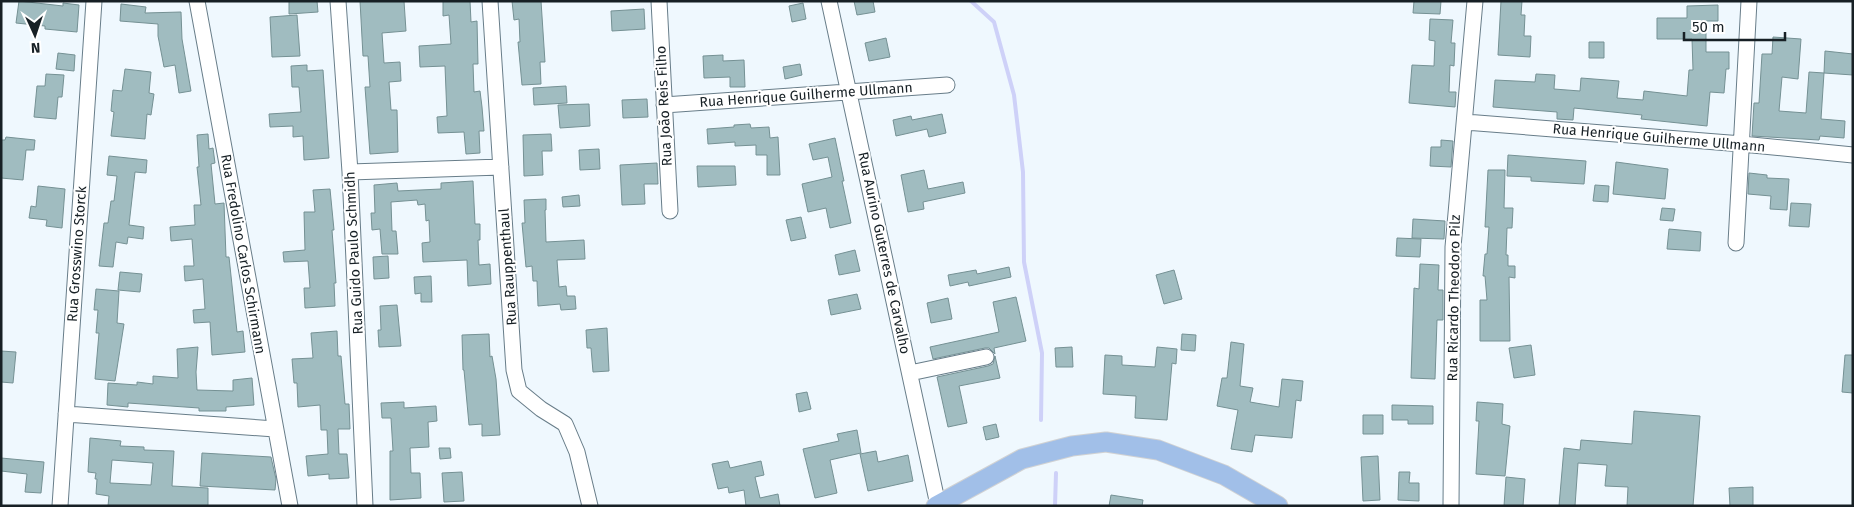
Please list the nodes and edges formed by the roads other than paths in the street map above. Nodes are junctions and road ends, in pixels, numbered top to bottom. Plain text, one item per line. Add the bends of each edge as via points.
1 (94, 1) edge
2 (197, 1) edge
3 (338, 1) edge
4 (490, 1) edge
5 (659, 1) edge
6 (829, 1) edge
7 (1475, 1) edge
8 (1749, 1) edge
9 (947, 85) dead end
10 (849, 92) junction
11 (664, 105) junction
12 (1465, 122) junction
13 (1742, 144) junction
14 (1853, 155) edge
15 (501, 167) junction
16 (350, 172) junction
17 (670, 211) dead end
18 (1736, 243) dead end
19 (986, 357) dead end
20 (910, 373) junction
21 (66, 414) junction
22 (275, 429) junction
23 (937, 505) edge
24 (60, 506) edge
25 (290, 506) edge
26 (365, 506) edge
27 (590, 506) edge
28 (1278, 506) edge
29 (1451, 506) edge

1 - 21 street, Rua Grosswino Storck
2 - 22 street, Rua Fredolino Carlos Schirmann
3 - 16 street, Rua Guido Paulo Schmidh
4 - 15 street, Rua Rauppenthaul
5 - 11 street, Rua João Reis Filho
6 - 10 street, Rua Aurino Guterres de Carvalho
7 - 12 street, Rua Ricardo Theodoro Pilz
8 - 13 street
9 - 10 street, Rua Henrique Guilherme Ullmann
10 - 11 street, Rua Henrique Guilherme Ullmann
10 - 20 street, Rua Aurino Guterres de Carvalho
11 - 17 street, Rua João Reis Filho
12 - 13 street, Rua Henrique Guilherme Ullmann
12 - 29 street, Rua Ricardo Theodoro Pilz via 1453,247
13 - 14 street, Rua Henrique Guilherme Ullmann
13 - 18 street
15 - 16 street
15 - 27 street, Rua Rauppenthaul via 514,370 519,391 564,424 577,452
16 - 26 street, Rua Guido Paulo Schmidh
19 - 20 street
20 - 23 street, Rua Aurino Guterres de Carvalho
21 - 22 street
21 - 24 street, Rua Grosswino Storck
22 - 25 street, Rua Fredolino Carlos Schirmann
23 - 28 main road via 1022,459 1072,446 1106,442 1158,450 1224,475

